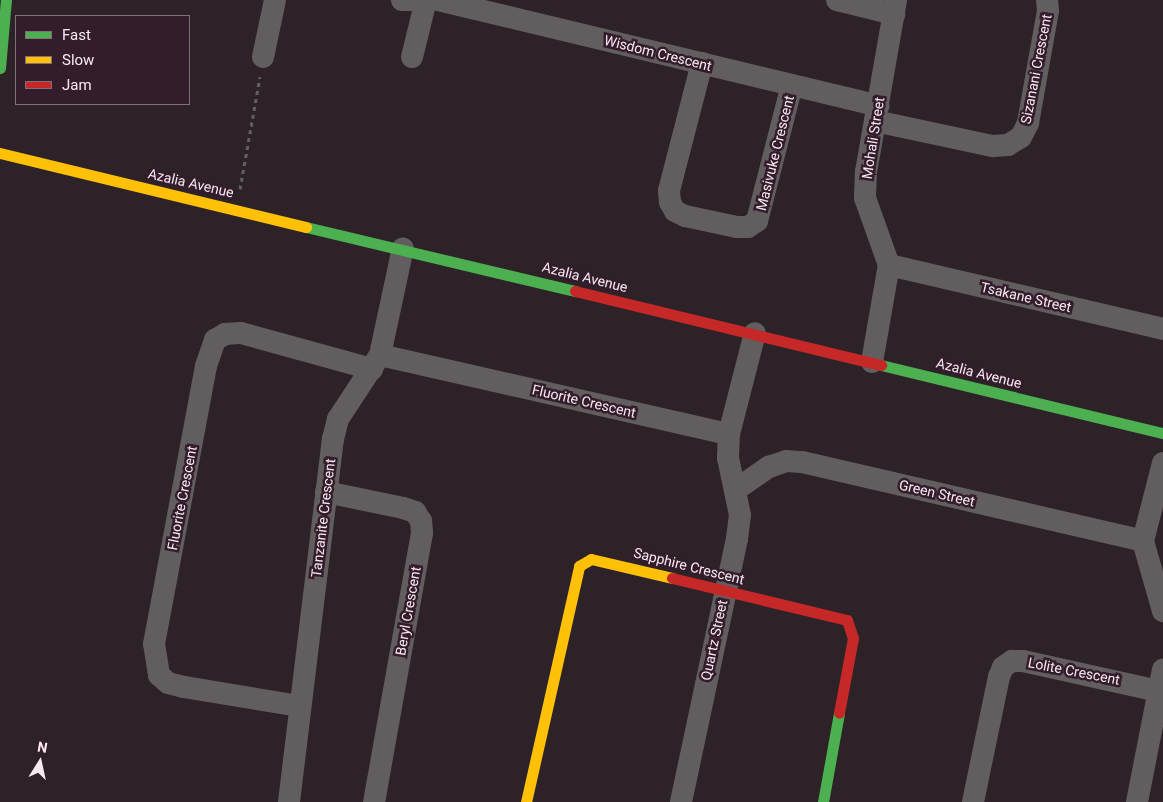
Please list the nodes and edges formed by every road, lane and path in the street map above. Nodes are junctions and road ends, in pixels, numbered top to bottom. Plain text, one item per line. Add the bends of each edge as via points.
1 (6, 0) edge
2 (275, 0) edge
3 (402, 0) edge
4 (414, 0) edge
5 (426, 0) edge
6 (438, 0) edge
7 (836, 0) edge
8 (1047, 0) edge
9 (895, 7) edge
10 (263, 57) joint
11 (412, 57) dead end
12 (702, 63) junction
13 (0, 68) edge
14 (792, 85) junction
15 (876, 114) junction
16 (0, 153) edge
17 (236, 209) junction
18 (402, 248) junction
19 (889, 265) junction
20 (1163, 329) edge
21 (755, 334) junction
22 (376, 362) junction
23 (872, 362) junction
24 (1163, 433) edge
25 (729, 434) junction
26 (1163, 463) edge
27 (737, 490) junction
28 (326, 492) junction
29 (1143, 541) junction
30 (724, 590) junction
31 (1162, 597) edge
32 (1162, 684) edge
33 (299, 706) junction
34 (289, 802) edge
35 (374, 802) edge
36 (526, 802) edge
37 (681, 802) edge
38 (823, 802) edge
39 (973, 802) edge
40 (1137, 802) edge

1 - 13 street
2 - 10 street
3 - 4 street
5 - 11 street
6 - 12 street, Wisdom Crescent
7 - 9 street
8 - 15 street, Sizanani Crescent via 1048,11 1028,123 1021,137 1008,145 993,146
9 - 15 street, Mohali Street
10 - 17 path
12 - 14 street, Wisdom Crescent
12 - 14 street, Masivuke Crescent via 670,191 670,202 675,212 685,216 738,227 756,221
14 - 15 street, Wisdom Crescent
15 - 19 street, Mohali Street via 865,198
16 - 17 street, Azalia Avenue
17 - 18 street, Azalia Avenue
18 - 21 street, Azalia Avenue
18 - 22 street, Tanzanite Crescent
19 - 20 street, Tsakane Street
19 - 23 street, Mohali Street
21 - 23 street, Azalia Avenue
21 - 25 street, Quartz Street
22 - 25 street, Fluorite Crescent
22 - 28 street, Tanzanite Crescent via 338,419
22 - 33 street, Fluorite Crescent via 241,333 225,334 215,340 206,366 154,644 159,676 168,683 184,687
23 - 24 street, Azalia Avenue
25 - 27 street, Quartz Street via 728,458
26 - 29 street
27 - 29 street, Green Street via 769,467 786,461 802,462
27 - 30 street, Quartz Street via 740,515
28 - 33 street, Tanzanite Crescent
28 - 35 street, Beryl Crescent via 403,508 414,512 421,521 422,533
29 - 31 street
30 - 36 street, Sapphire Crescent via 604,560 591,559 579,566
30 - 37 street, Quartz Street
30 - 38 street, Sapphire Crescent via 837,616 847,620 852,628
32 - 39 street, Lolite Crescent via 1012,661 1003,667 998,677
32 - 40 street
33 - 34 street, Tanzanite Crescent

